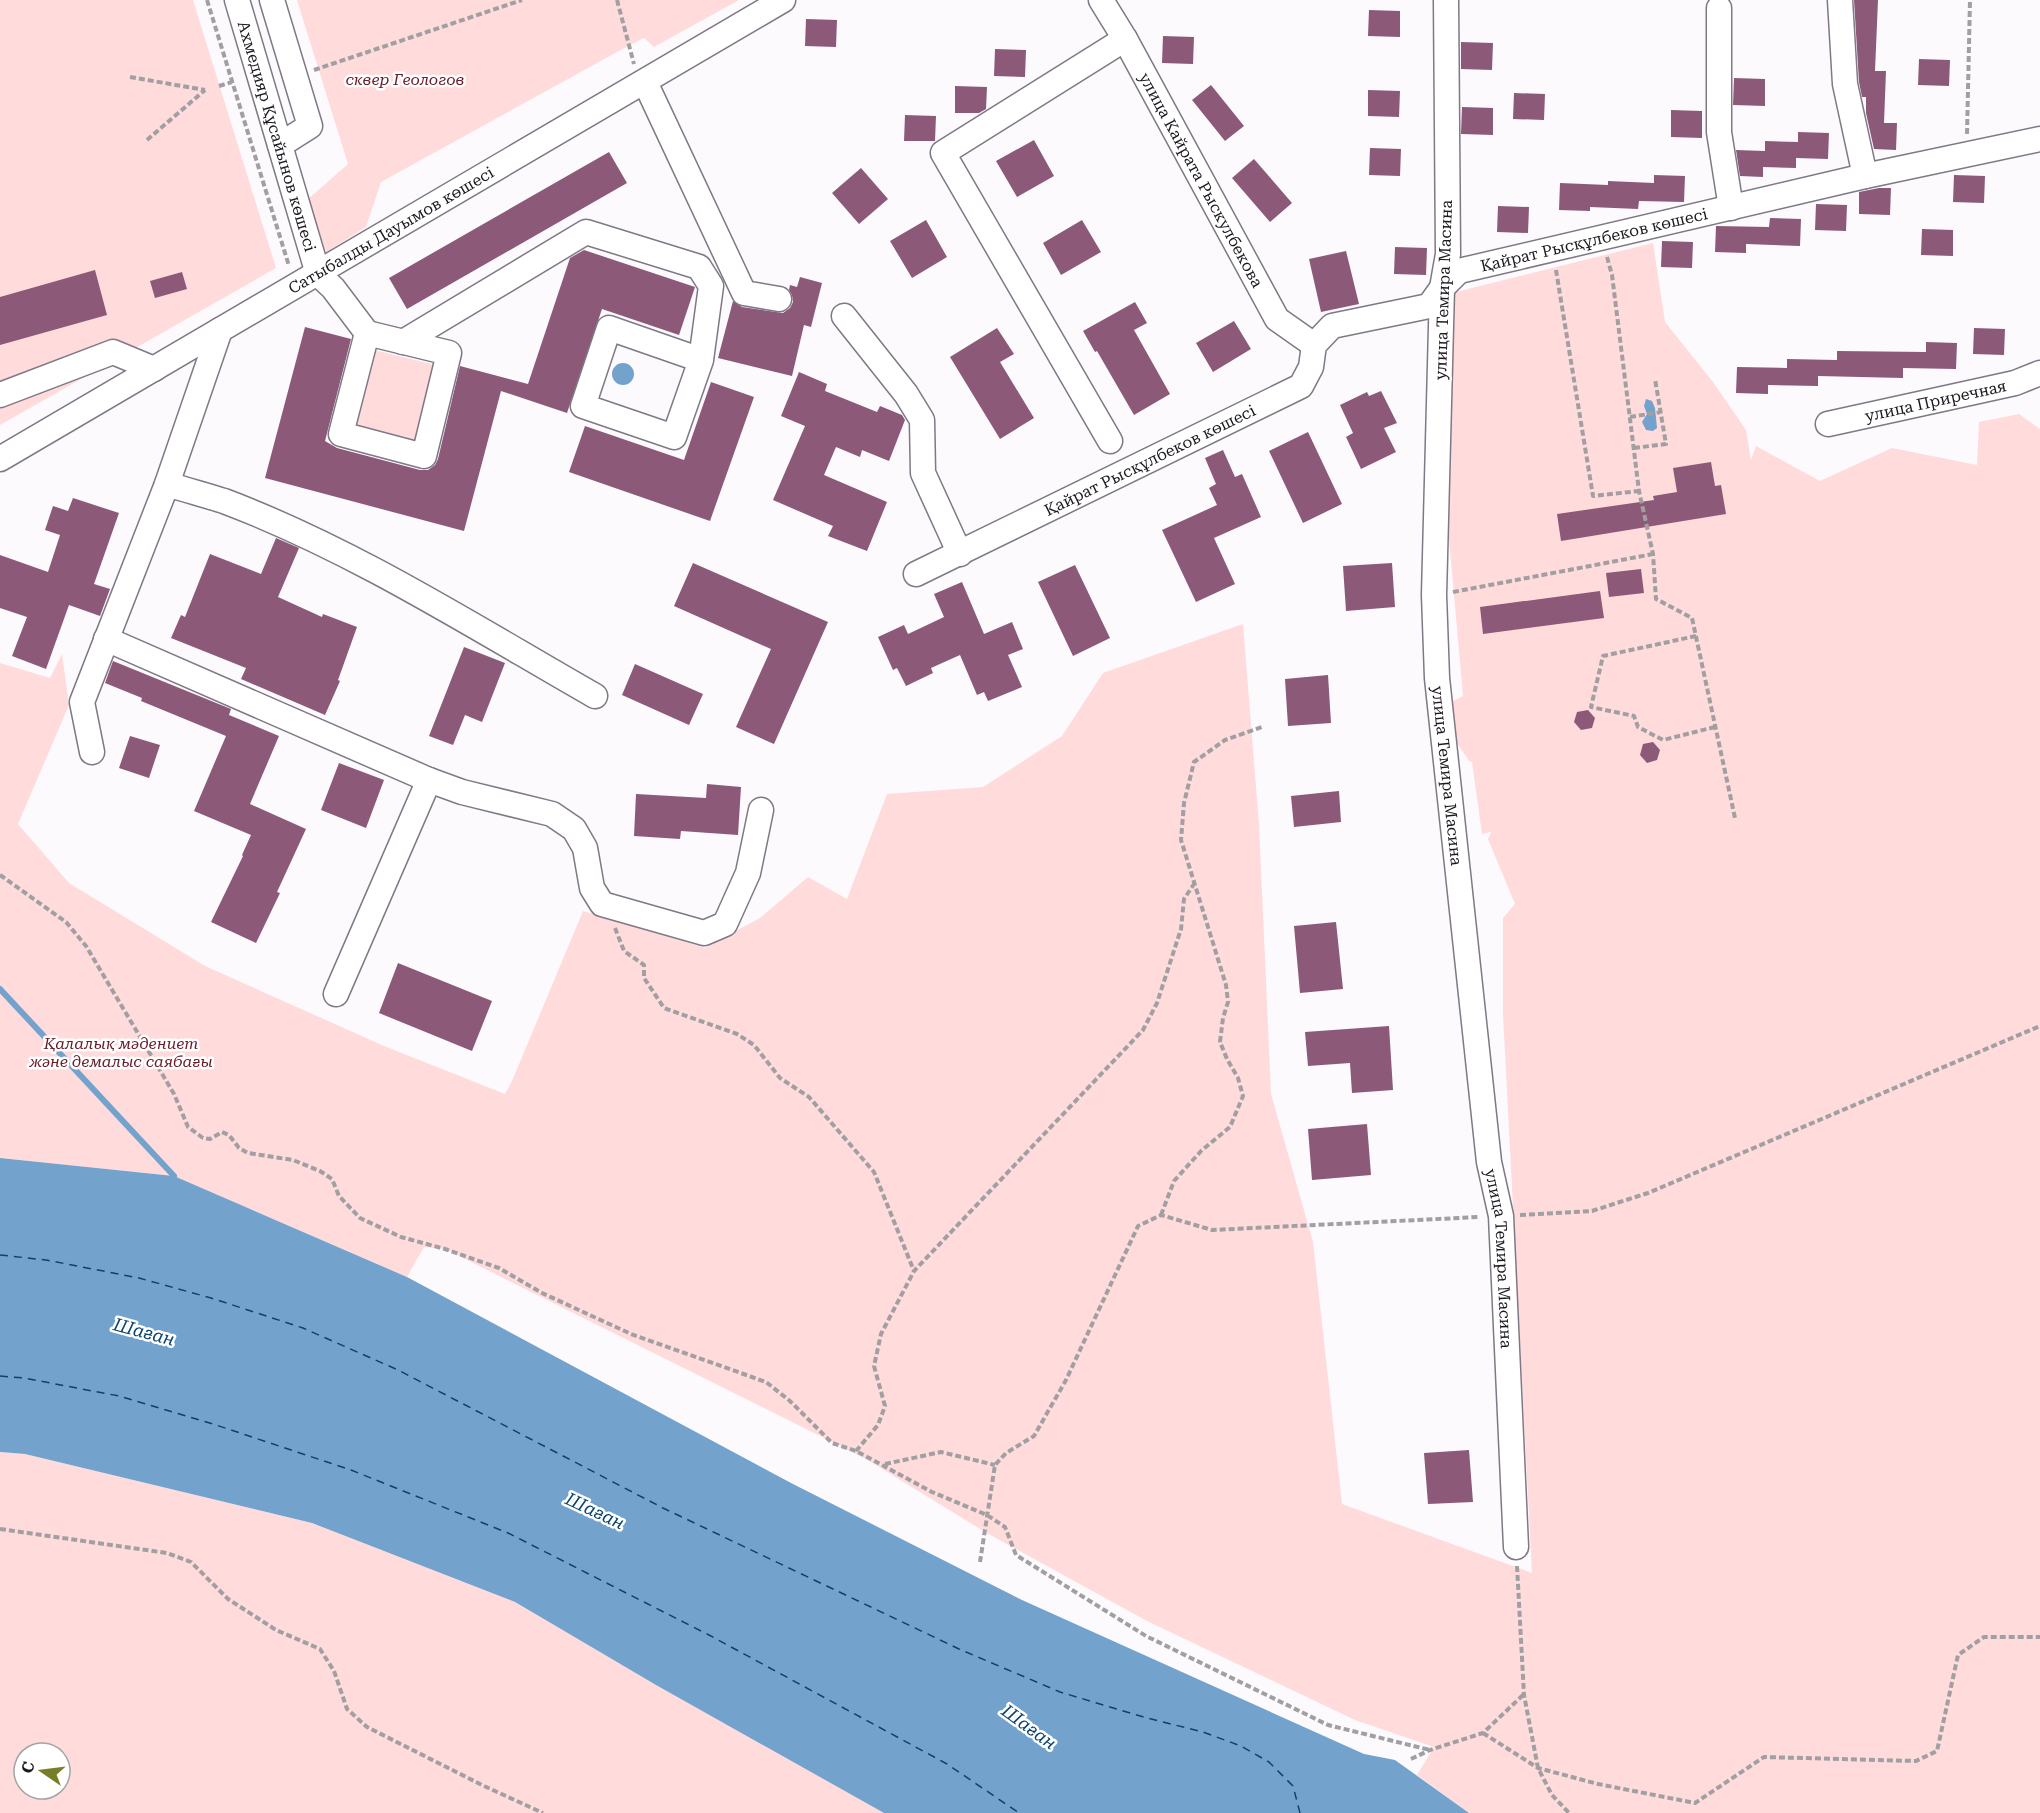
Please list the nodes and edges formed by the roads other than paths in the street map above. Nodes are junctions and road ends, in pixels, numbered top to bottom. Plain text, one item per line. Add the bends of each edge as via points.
1 (237, 0) edge
2 (272, 0) edge
3 (783, 0) edge
4 (1101, 0) edge
5 (1446, 0) edge
6 (1840, 0) edge
7 (1719, 8) dead end
8 (1125, 39) junction
9 (645, 82) junction
10 (2040, 139) edge
11 (280, 145) junction
12 (1865, 176) junction
13 (1731, 208) junction
14 (318, 274) junction
15 (1442, 288) junction
16 (779, 300) dead end
17 (844, 316) dead end
18 (220, 330) junction
19 (367, 333) junction
20 (403, 342) junction
21 (1314, 345) junction
22 (701, 360) junction
23 (154, 369) junction
24 (2040, 373) edge
25 (0, 395) edge
26 (1828, 424) dead end
27 (1110, 441) dead end
28 (0, 459) edge
29 (167, 484) junction
30 (960, 554) junction
31 (916, 574) dead end
32 (106, 639) junction
33 (595, 696) dead end
34 (92, 752) dead end
35 (429, 780) junction
36 (761, 810) dead end
37 (336, 994) dead end
38 (1516, 1547) road end

1 - 11 street, Ахмедияр Құсайынов көшесі
2 - 11 street via 310,126
3 - 9 street, Сатыбалды Дауымов көшесі
4 - 8 street, улица Кайрата Рыскулбекова
5 - 15 street, улица Темира Масина via 1448,254
6 - 12 street via 1845,84
7 - 13 street via 1719,132
8 - 21 street, улица Кайрата Рыскулбекова via 1277,320
8 - 27 street via 943,153
9 - 14 street, Сатыбалды Дауымов көшесі
9 - 16 street via 744,292
10 - 12 street, Қайрат Рысқұлбеков көшесі
11 - 14 street, Ахмедияр Құсайынов көшесі
12 - 13 street, Қайрат Рысқұлбеков көшесі
13 - 15 street, Қайрат Рысқұлбеков көшесі via 1459,271
14 - 18 street, Сатыбалды Дауымов көшесі
14 - 19 street
15 - 21 street, Қайрат Рысқұлбеков көшесі via 1429,306 1332,326
15 - 38 street, улица Темира Масина via 1434,595 1437,678 1489,1162 1500,1216
17 - 30 street via 922,420 923,473
18 - 23 street, Сатыбалды Дауымов көшесі
18 - 29 street
19 - 20 street
19 - 20 street via 341,434 424,456 449,352
20 - 22 street via 586,232 699,267 711,286
21 - 30 street, Қайрат Рысқұлбеков көшесі via 1311,367 1301,386
22 - 22 street via 674,437 583,406 609,328
23 - 25 street via 113,352
23 - 28 street, Сатыбалды Дауымов көшесі
24 - 26 street, улица Приречная via 2015,383
29 - 32 street
29 - 33 street via 223,501 315,540 429,600
30 - 31 street, Қайрат Рысқұлбеков көшесі
32 - 34 street via 82,702
32 - 35 street
35 - 36 street via 552,814 574,829 585,848 592,888 602,904 704,933 725,924 748,873
35 - 37 street

